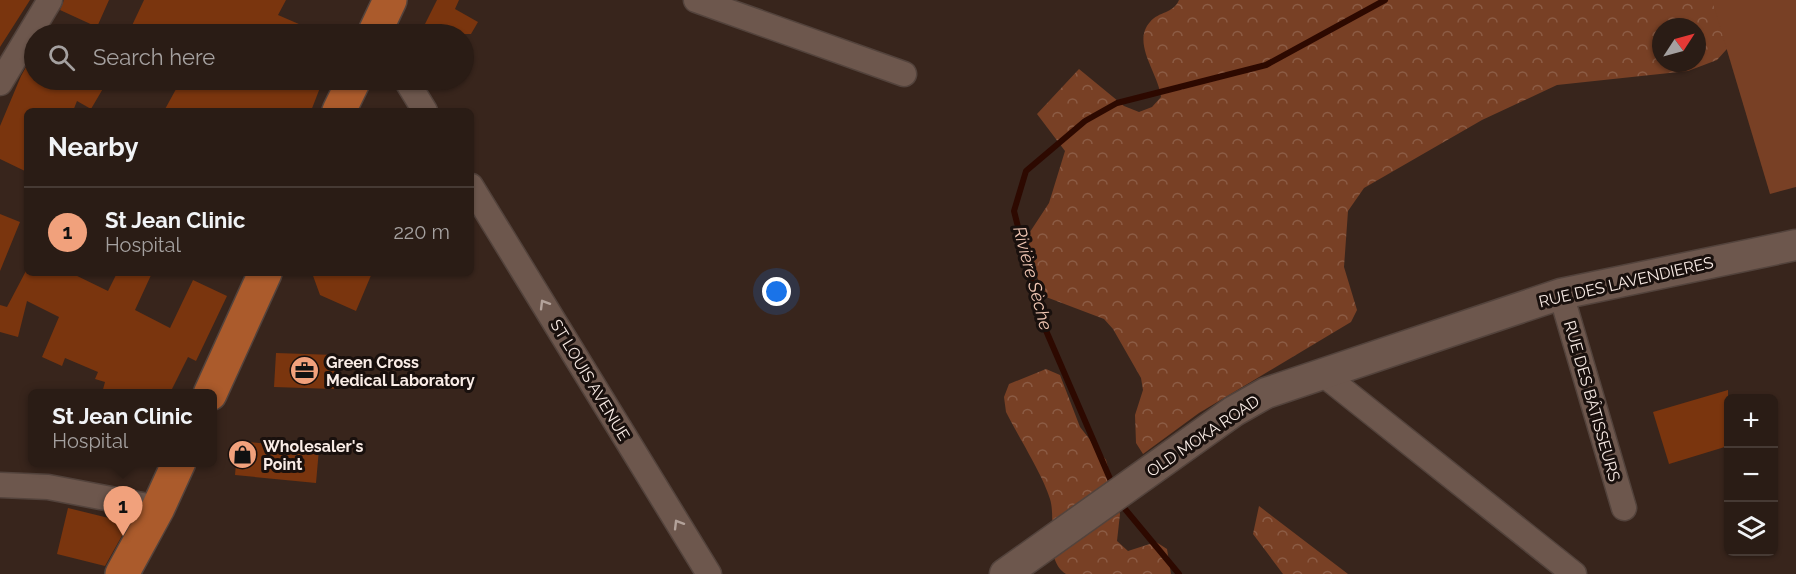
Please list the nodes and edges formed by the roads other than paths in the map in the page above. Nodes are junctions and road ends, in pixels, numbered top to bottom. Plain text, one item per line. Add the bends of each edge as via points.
1 (50, 0) edge
2 (390, 0) edge
3 (696, 0) edge
4 (36, 24) edge
5 (380, 24) edge
6 (24, 43) edge
7 (904, 74) dead end
8 (0, 83) edge
9 (349, 90) edge
10 (412, 90) edge
11 (340, 108) edge
12 (423, 108) edge
13 (474, 191) edge
14 (1796, 245) edge
15 (264, 276) edge
16 (1561, 294) junction
17 (1323, 374) junction
18 (212, 389) edge
19 (177, 467) edge
20 (0, 485) edge
21 (158, 508) junction
22 (1624, 508) dead end
23 (122, 574) edge
24 (709, 574) edge
25 (1005, 574) edge
26 (1574, 574) edge

1 - 4 street
2 - 5 main road
3 - 7 street
6 - 8 street
9 - 11 main road
10 - 12 street
24 -> 13 street, ST LOUIS AVENUE
14 - 16 street, RUE DES LAVENDIERES
15 - 18 main road
16 - 17 street, RUE DES LAVENDIERES
16 - 22 street, RUE DES BÂTISSEURS
17 - 25 street, OLD MOKA ROAD via 1266,393 1234,411
17 - 26 street
19 - 21 main road
20 - 21 street via 48,487
21 - 23 main road

